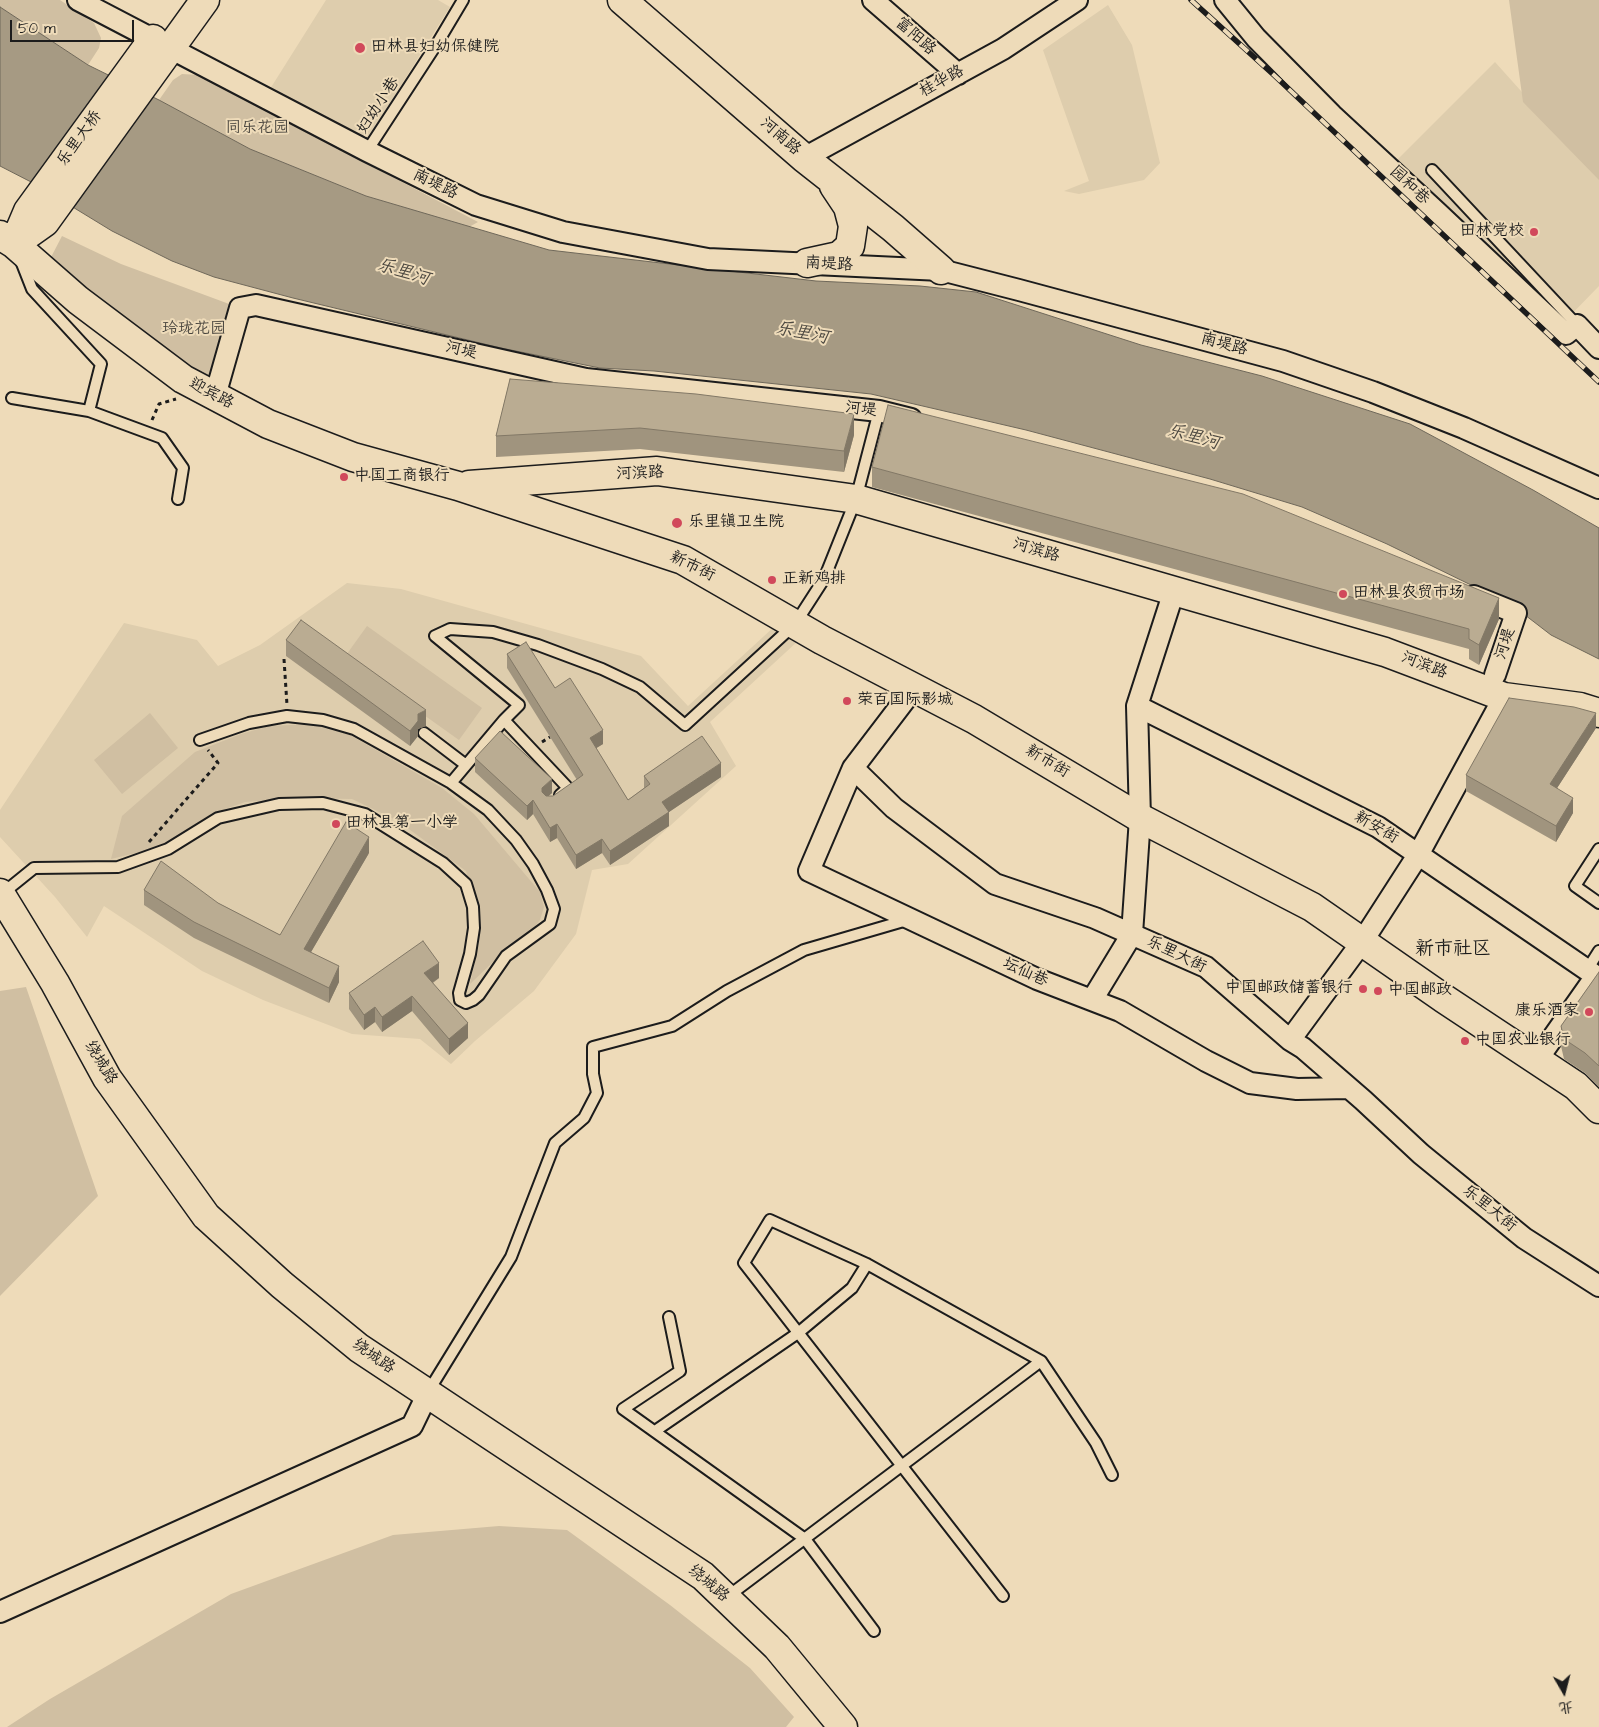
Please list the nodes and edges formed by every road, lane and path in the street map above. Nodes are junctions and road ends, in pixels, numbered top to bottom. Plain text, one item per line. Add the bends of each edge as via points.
1 (78, 0) edge
2 (182, 0) edge
3 (205, 0) edge
4 (463, 0) edge
5 (622, 0) edge
6 (873, 0) edge
7 (1076, 0) edge
8 (1225, 0) edge
9 (161, 44) junction
10 (958, 74) junction
11 (367, 151) junction
12 (804, 158) junction
13 (1432, 170) dead end
14 (828, 177) junction
15 (7, 240) edge
16 (807, 263) junction
17 (941, 270) junction
18 (1578, 325) junction
19 (1599, 348) edge
20 (210, 393) junction
21 (12, 398) dead end
22 (89, 411) junction
23 (879, 411) junction
24 (928, 423) edge
25 (147, 432) junction
26 (526, 481) junction
27 (458, 486) junction
28 (1599, 488) edge
29 (178, 499) dead end
30 (856, 499) junction
31 (519, 507) junction
32 (1453, 587) edge
33 (1174, 591) junction
34 (795, 624) junction
35 (284, 659) dead end
36 (1500, 686) junction
37 (914, 688) junction
38 (1137, 706) junction
39 (1599, 713) edge
40 (287, 716) junction
41 (504, 720) junction
42 (424, 733) dead end
43 (550, 737) edge
44 (200, 740) joint
45 (541, 743) dead end
46 (466, 765) junction
47 (853, 768) junction
48 (451, 784) junction
49 (549, 804) edge
50 (1140, 818) junction
51 (1599, 849) edge
52 (1418, 855) junction
53 (131, 863) junction
54 (1, 894) edge
55 (1599, 903) edge
56 (911, 919) junction
57 (1132, 934) junction
58 (1362, 942) junction
59 (1599, 951) edge
60 (1594, 974) edge
61 (1092, 1000) junction
62 (1290, 1040) junction
63 (1537, 1060) junction
64 (1349, 1088) junction
65 (1599, 1109) edge
66 (867, 1264) junction
67 (1599, 1286) edge
68 (669, 1317) dead end
69 (798, 1333) junction
70 (1042, 1361) junction
71 (428, 1393) junction
72 (655, 1431) junction
73 (902, 1466) junction
74 (1112, 1474) dead end
75 (805, 1539) junction
76 (1003, 1596) dead end
77 (726, 1598) junction
78 (0, 1612) edge
79 (874, 1631) dead end
80 (843, 1727) edge

1 - 9 street, 南堤路
2 - 9 main road
3 - 9 main road
4 - 11 lane, 妇幼小巷
5 - 12 main road, 河南路
6 - 10 street, 富阳路
7 - 10 street, 桂华路
8 - 18 street, 园和巷 via 1256,38 1332,116 1566,334
9 - 11 street, 南堤路
9 - 15 main road, 乐里大桥 via 37,216
10 - 12 street, 桂华路
11 - 16 street, 南堤路 via 476,205 563,232 708,258
12 - 14 main road, 河南路
13 - 18 lane
14 - 16 main road via 848,207 853,226 850,246 839,256
14 - 17 main road, 河南路
15 - 20 main road, 迎宾路 via 78,300 183,378
15 - 22 lane via 32,289 101,364
16 - 17 street, 南堤路
17 - 28 street, 南堤路 via 1283,361 1455,424
18 - 19 street
20 - 23 street, 河堤 via 240,308 256,305 586,380
20 - 25 path via 159,404
20 - 27 main road, 迎宾路 via 268,424 353,457
21 - 22 lane
22 - 25 lane
23 - 24 street, 河堤
23 - 30 lane
25 - 29 lane via 162,438 184,468
26 - 27 main road, 河滨路
26 - 30 main road, 河滨路 via 657,471
26 - 31 main road via 507,490 509,500
27 - 31 main road, 新市街
30 - 33 main road, 河滨路
30 - 34 lane via 824,580
31 - 34 main road, 新市街 via 683,560
32 - 36 street, 河堤 via 1516,613
33 - 36 main road, 河滨路
33 - 38 street
34 - 37 main road, 新市街
34 - 41 lane via 685,725 640,687 538,645 493,632 450,629 435,636 520,705
35 - 40 path
36 - 39 main road, 河滨路
36 - 52 street
37 - 47 street
37 - 50 main road, 新市街 via 974,719
38 - 50 street
38 - 52 street, 新安街 via 1378,827
40 - 44 lane via 249,723
40 - 48 lane via 322,720 354,729
41 - 46 lane
41 - 49 lane via 568,788
42 - 46 lane
43 - 45 path
44 - 53 path via 218,763
46 - 48 lane
47 - 56 street, 坛仙巷 via 808,871
47 - 57 street, 乐里大街 via 894,808 995,884
48 - 53 lane via 488,810 516,840 533,864 554,909 550,924 506,956 479,995 466,1003 460,1000 459,993 474,928 473,908 466,884 443,863 365,814 322,803 279,804 218,818 168,849
50 - 57 street
50 - 58 main road, 新市街 via 1312,907
51 - 55 lane via 1575,886
52 - 58 street
52 - 60 street, 新安街
53 - 54 lane via 118,867 34,868
54 - 71 main road, 绕城路 via 107,1078 206,1216 358,1348
56 - 61 street, 坛仙巷 via 1038,979
56 - 71 lane via 804,950 727,991 672,1026 593,1047 597,1093 584,1118 555,1143 511,1257
57 - 61 street
57 - 62 street, 乐里大街 via 1206,967
58 - 62 street
58 - 63 main road, 新市街
59 - 60 lane
60 - 63 street
61 - 64 street, 坛仙巷 via 1120,1011 1206,1061 1250,1082 1297,1089
62 - 64 street, 乐里大街
63 - 65 main road, 新市街 via 1576,1086
64 - 67 street, 乐里大街 via 1421,1154 1524,1238
66 - 69 lane via 852,1288
66 - 69 lane via 770,1220 744,1263
66 - 70 lane
68 - 72 lane via 680,1371 623,1408
69 - 72 lane
69 - 73 lane
70 - 73 lane
70 - 74 lane via 1096,1443
71 - 77 main road, 绕城路 via 703,1576
71 - 78 street via 412,1426
72 - 75 lane
73 - 75 lane
73 - 76 lane
75 - 77 lane
75 - 79 lane
77 - 80 main road, 绕城路 via 777,1647

